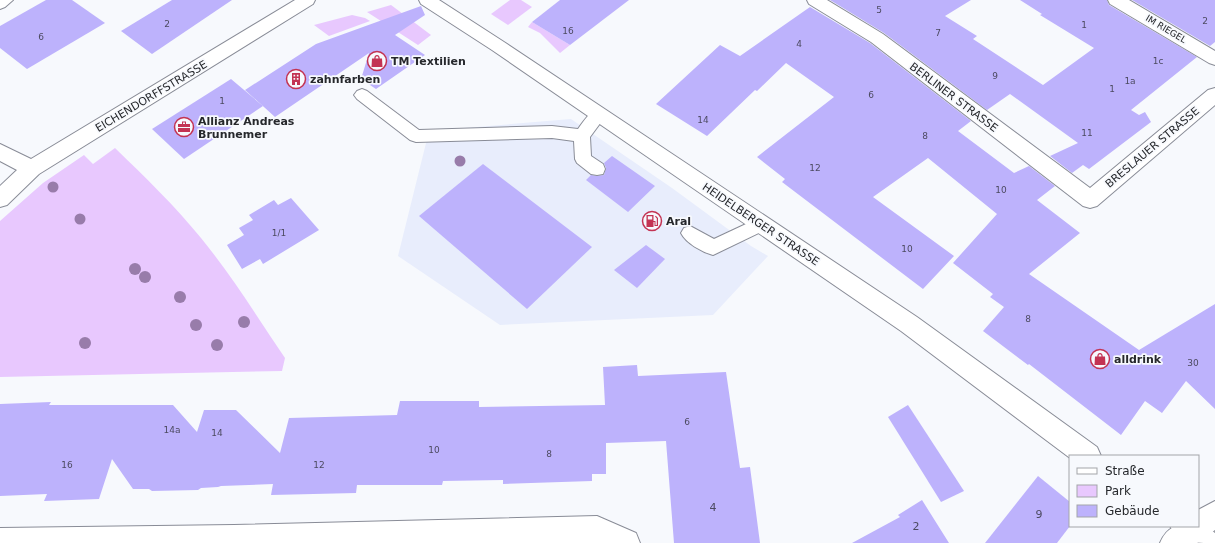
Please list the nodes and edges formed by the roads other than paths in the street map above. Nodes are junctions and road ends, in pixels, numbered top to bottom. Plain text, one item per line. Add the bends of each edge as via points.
1 (6, 0) edge
2 (307, 0) edge
3 (427, 0) edge
4 (815, 0) edge
5 (1116, 0) edge
6 (0, 4) edge
7 (1215, 59) edge
8 (362, 95) dead end
9 (1215, 95) edge
10 (599, 114) junction
11 (582, 136) junction
12 (0, 152) edge
13 (32, 168) junction
14 (597, 169) dead end
15 (0, 199) edge
16 (1090, 200) joint
17 (761, 224) junction
18 (690, 233) dead end
19 (1087, 455) edge
20 (1215, 514) edge
21 (1199, 526) edge
22 (0, 542) edge
23 (626, 543) edge

1 - 6 lane
2 - 13 street, EICHENDORFFSTRASSE
3 - 10 street, HEIDELBERGER STRASSE
4 - 16 street, BERLINER STRASSE via 877,38
5 - 7 street, IM RIEGEL
8 - 11 lane via 416,136 552,132
9 - 16 street, BRESLAUER STRASSE
10 - 11 lane
10 - 17 street, HEIDELBERGER STRASSE
11 - 14 lane via 583,159
12 - 13 street
13 - 15 street, EICHENDORFFSTRASSE
17 - 18 lane via 713,248
17 - 19 street, HEIDELBERGER STRASSE via 909,324
20 - 21 street
22 - 23 street via 234,539 597,529

